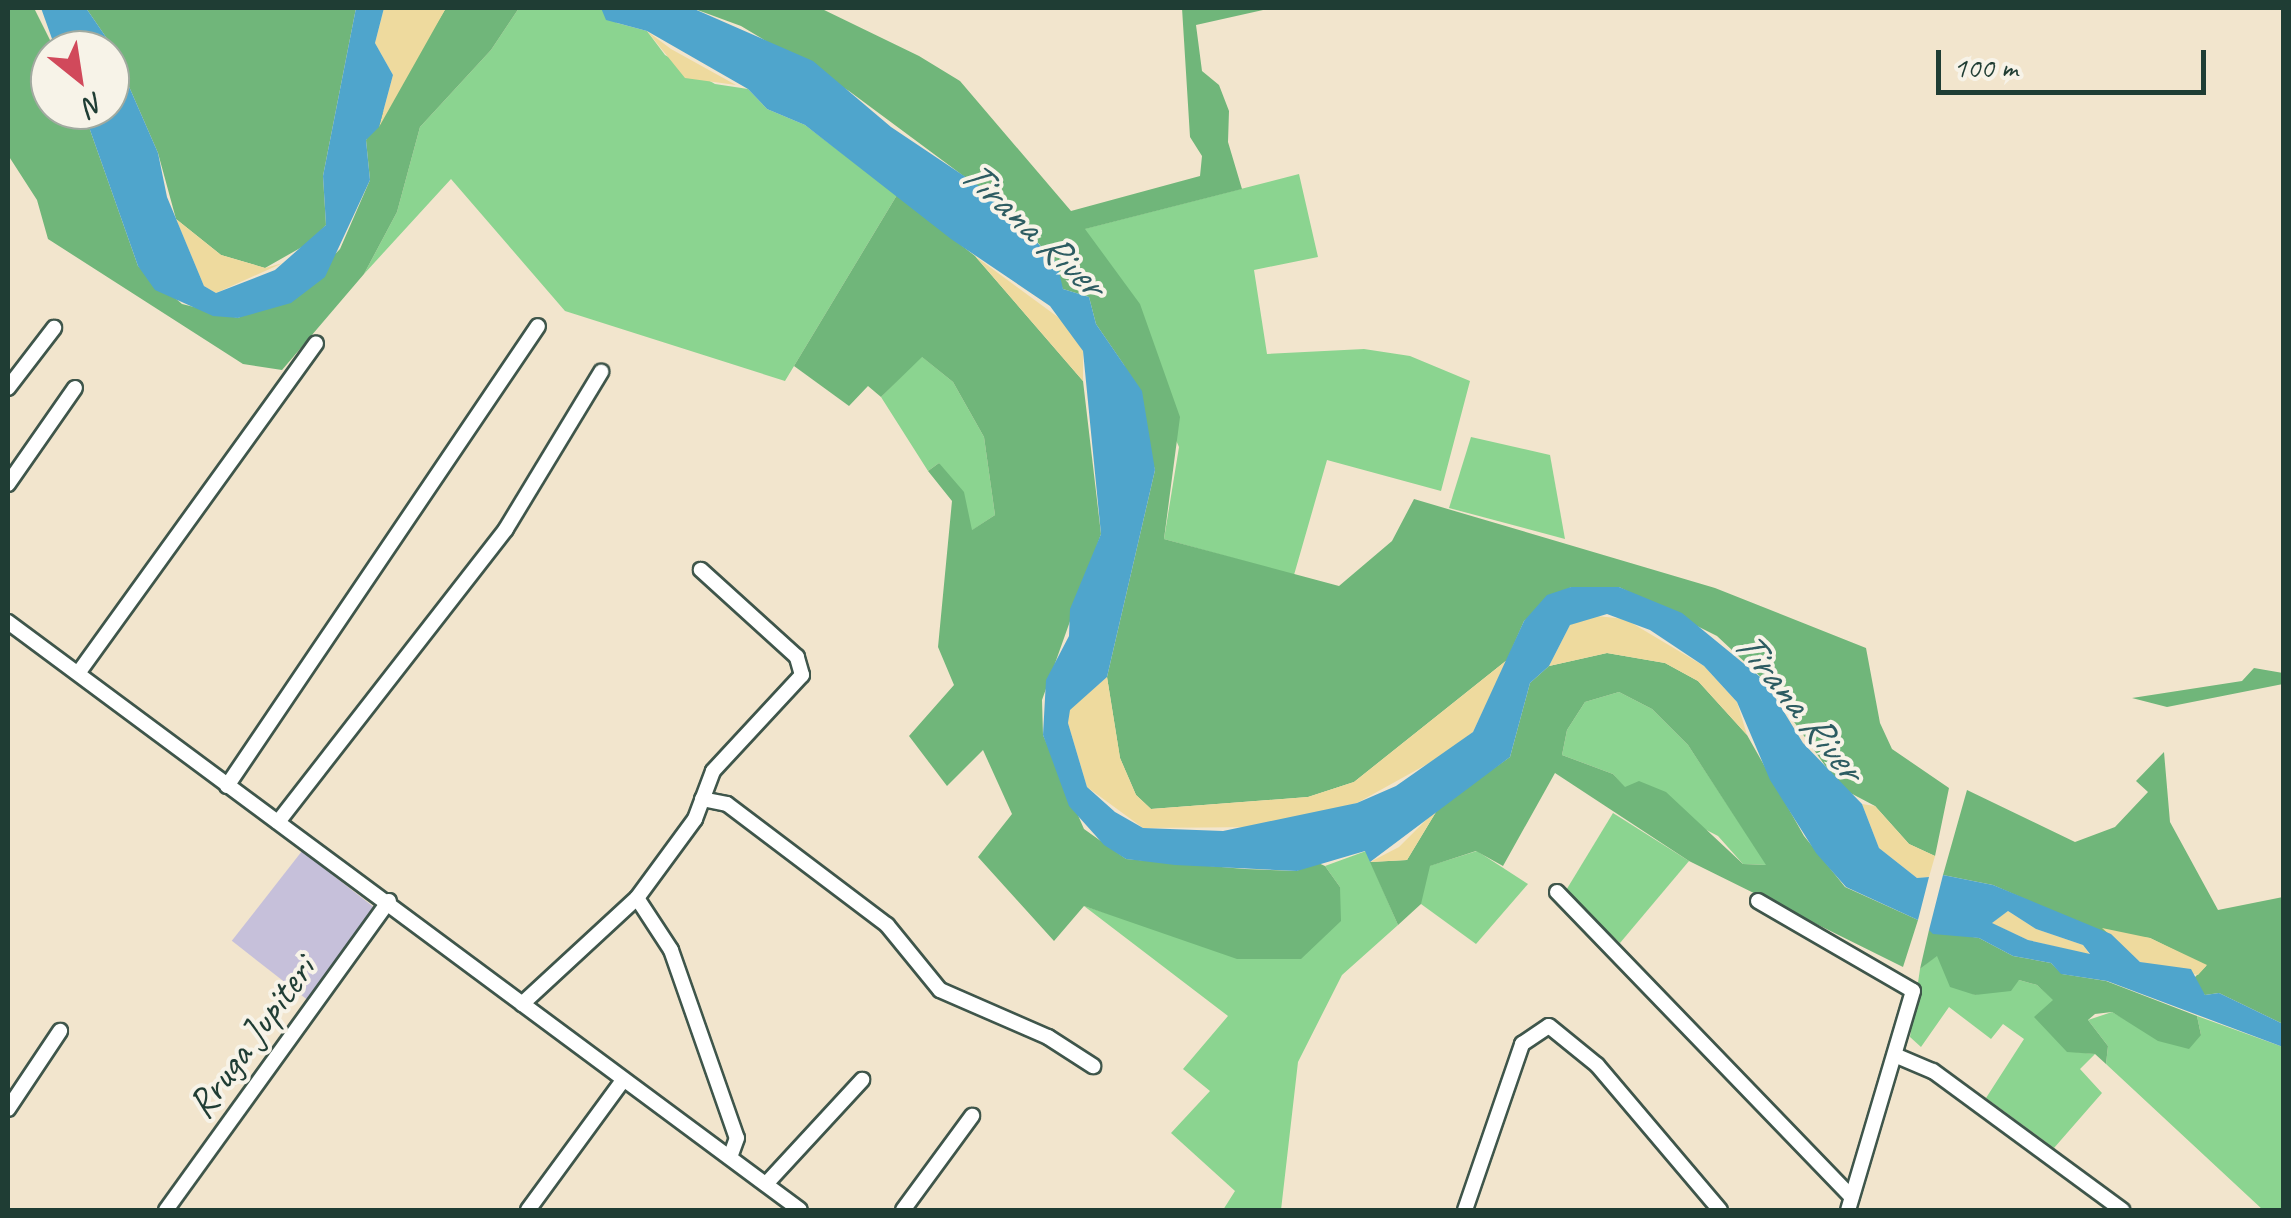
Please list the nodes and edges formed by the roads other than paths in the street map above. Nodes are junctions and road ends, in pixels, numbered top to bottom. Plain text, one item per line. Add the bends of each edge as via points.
1 (538, 326) dead end
2 (54, 328) dead end
3 (316, 343) dead end
4 (601, 372) dead end
5 (8, 388) edge
6 (75, 388) dead end
7 (8, 484) edge
8 (701, 570) dead end
9 (8, 622) edge
10 (80, 672) junction
11 (226, 786) junction
12 (702, 799) junction
13 (278, 822) junction
14 (1558, 892) dead end
15 (637, 898) junction
16 (389, 901) junction
17 (1758, 901) dead end
18 (522, 1004) junction
19 (60, 1031) dead end
20 (1897, 1056) junction
21 (1093, 1066) dead end
22 (623, 1080) junction
23 (862, 1080) dead end
24 (8, 1108) edge
25 (972, 1116) dead end
26 (730, 1157) junction
27 (766, 1184) junction
28 (1850, 1204) edge
29 (166, 1210) edge
30 (528, 1210) edge
31 (800, 1210) edge
32 (903, 1210) edge
33 (1466, 1210) edge
34 (1720, 1210) edge
35 (2122, 1210) edge

1 - 11 street
2 - 5 street
3 - 10 street
4 - 13 street via 506,529
6 - 7 street
8 - 12 street via 802,666 796,684 712,771
9 - 10 street
10 - 11 street
11 - 13 street
12 - 15 street
12 - 21 street via 727,804 887,926 940,990 1048,1037
13 - 16 street
14 - 28 street
15 - 18 street
15 - 26 street via 671,950 737,1138
16 - 18 street
16 - 29 street, Rruga Jupiteri
17 - 20 street via 1908,983 1914,1004
18 - 22 street
19 - 24 street
20 - 28 street
20 - 35 street via 1933,1071
22 - 26 street
22 - 30 street
23 - 27 street
25 - 32 street
26 - 27 street
27 - 31 street
33 - 34 street via 1522,1044 1548,1026 1597,1065

